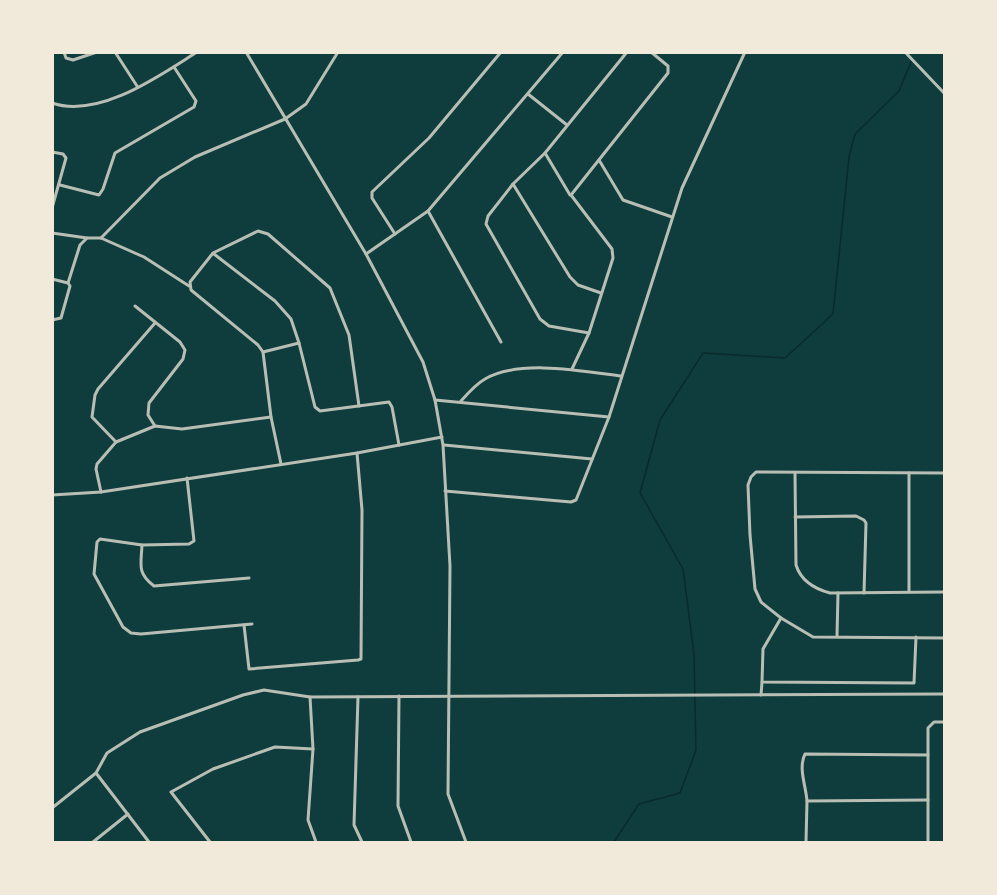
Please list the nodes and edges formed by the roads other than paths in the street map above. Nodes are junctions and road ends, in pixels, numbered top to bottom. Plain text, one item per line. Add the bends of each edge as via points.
1 (64, 52) edge
2 (97, 52) edge
3 (115, 52) edge
4 (197, 52) edge
5 (246, 52) edge
6 (338, 52) edge
7 (501, 52) edge
8 (563, 52) edge
9 (627, 52) edge
10 (651, 52) edge
11 (905, 52) edge
12 (743, 53) edge
13 (174, 67) junction
14 (137, 87) junction
15 (528, 93) junction
16 (945, 93) edge
17 (52, 103) edge
18 (285, 119) junction
19 (567, 125) junction
20 (52, 152) edge
21 (545, 153) junction
22 (599, 160) junction
23 (60, 184) junction
24 (513, 184) junction
25 (571, 195) junction
26 (52, 208) edge
27 (428, 211) junction
28 (672, 217) junction
29 (52, 233) edge
30 (394, 234) junction
31 (87, 238) junction
32 (101, 238) junction
33 (213, 253) junction
34 (366, 254) junction
35 (52, 279) edge
36 (68, 283) junction
37 (189, 286) junction
38 (601, 293) junction
39 (135, 306) dead end
40 (52, 320) edge
41 (155, 323) junction
42 (589, 333) junction
43 (501, 342) dead end
44 (299, 343) junction
45 (262, 352) junction
46 (572, 369) junction
47 (621, 376) junction
48 (435, 400) junction
49 (461, 401) junction
50 (359, 406) junction
51 (271, 417) junction
52 (609, 417) junction
53 (155, 426) junction
54 (442, 436) junction
55 (116, 442) junction
56 (399, 445) junction
57 (443, 445) junction
58 (357, 453) junction
59 (592, 459) junction
60 (281, 464) junction
61 (795, 473) junction
62 (909, 473) junction
63 (945, 473) edge
64 (187, 478) junction
65 (446, 491) junction
66 (100, 492) junction
67 (52, 495) edge
68 (795, 517) junction
69 (142, 545) junction
70 (249, 578) dead end
71 (909, 591) junction
72 (945, 592) edge
73 (838, 593) junction
74 (864, 593) junction
75 (781, 618) junction
76 (252, 624) dead end
77 (244, 625) junction
78 (837, 637) junction
79 (916, 637) junction
80 (945, 638) edge
81 (762, 682) junction
82 (761, 694) junction
83 (945, 694) edge
84 (399, 696) junction
85 (450, 696) junction
86 (310, 697) junction
87 (358, 697) junction
88 (945, 722) edge
89 (313, 749) junction
90 (928, 755) junction
91 (96, 773) junction
92 (807, 801) junction
93 (928, 801) junction
94 (52, 808) edge
95 (128, 814) junction
96 (93, 843) edge
97 (149, 843) edge
98 (210, 843) edge
99 (316, 843) edge
100 (362, 843) edge
101 (411, 843) edge
102 (466, 843) edge
103 (806, 843) edge
104 (928, 843) edge

1 - 2 street via 66,58 73,60
3 - 14 street
4 - 13 street
5 - 18 street
6 - 18 street via 306,104
7 - 30 street via 429,138 372,192
8 - 15 street
9 - 19 street
10 - 22 street via 668,66 668,73
11 - 16 street
12 - 28 street
13 - 14 street
13 - 23 street via 196,100 194,107 115,153 99,195
14 - 17 street via 93,104 76,107
15 - 19 street
15 - 27 street
18 - 32 street via 195,157 160,178
18 - 34 street
19 - 21 street
20 - 23 street via 66,158
21 - 24 street
21 - 25 street
22 - 25 street
22 - 28 street via 623,200
23 - 26 street
24 - 38 street via 570,278
24 - 42 street via 486,224 544,323
25 - 38 street via 612,249 613,258
27 - 30 street
27 - 43 street
28 - 47 street
29 - 31 street
30 - 34 street
31 - 32 street
31 - 36 street via 80,245
32 - 37 street via 144,257
33 - 37 street
33 - 44 street via 275,301 291,319
33 - 50 street via 263,231 330,288 349,335
34 - 48 street via 423,362
35 - 36 street
36 - 40 street via 61,318
37 - 45 street
38 - 42 street
39 - 41 street
41 - 53 street via 180,342 184,350 183,358 148,403 148,415
41 - 55 street via 95,395 92,417
42 - 46 street
44 - 45 street
44 - 50 street via 315,407 320,411
45 - 51 street
46 - 47 street
46 - 49 street via 515,369 487,378
47 - 52 street
48 - 49 street
48 - 54 street
49 - 52 street
50 - 56 street via 389,402
51 - 53 street via 182,429
51 - 60 street
52 - 59 street
53 - 55 street
54 - 56 street
54 - 57 street
55 - 66 street via 97,464
56 - 58 street
57 - 59 street
57 - 65 street
58 - 60 street
58 - 77 street via 362,510 361,658 249,669
59 - 65 street via 576,500 571,502
60 - 64 street
61 - 62 street
61 - 68 street
61 - 75 street via 756,472 748,485 755,589 761,602
62 - 63 street
62 - 71 street
64 - 66 street
64 - 69 street via 194,541
65 - 85 street
66 - 67 street
68 - 73 street via 798,573 818,589
68 - 74 street via 862,517 866,523
69 - 70 street via 140,569 154,586
69 - 77 street via 104,538 97,542 94,574 130,633
71 - 72 street
71 - 74 street
73 - 74 street
73 - 78 street
75 - 78 street via 807,635
75 - 81 street via 763,649
76 - 77 street
78 - 79 street
79 - 80 street
79 - 81 street via 914,683
81 - 82 street
82 - 83 street
82 - 85 street
84 - 85 street
84 - 87 street
84 - 101 street via 398,806
85 - 102 street via 448,794
86 - 87 street
86 - 89 street
86 - 91 street via 264,690 243,695 140,732 107,753
87 - 100 street via 354,825
88 - 90 street via 929,725
89 - 98 street via 275,747 213,769 171,792
89 - 99 street via 308,820
90 - 92 street via 805,754 802,776
90 - 93 street
91 - 94 street
91 - 95 street
92 - 93 street
92 - 103 street
93 - 104 street
95 - 96 street
95 - 97 street

